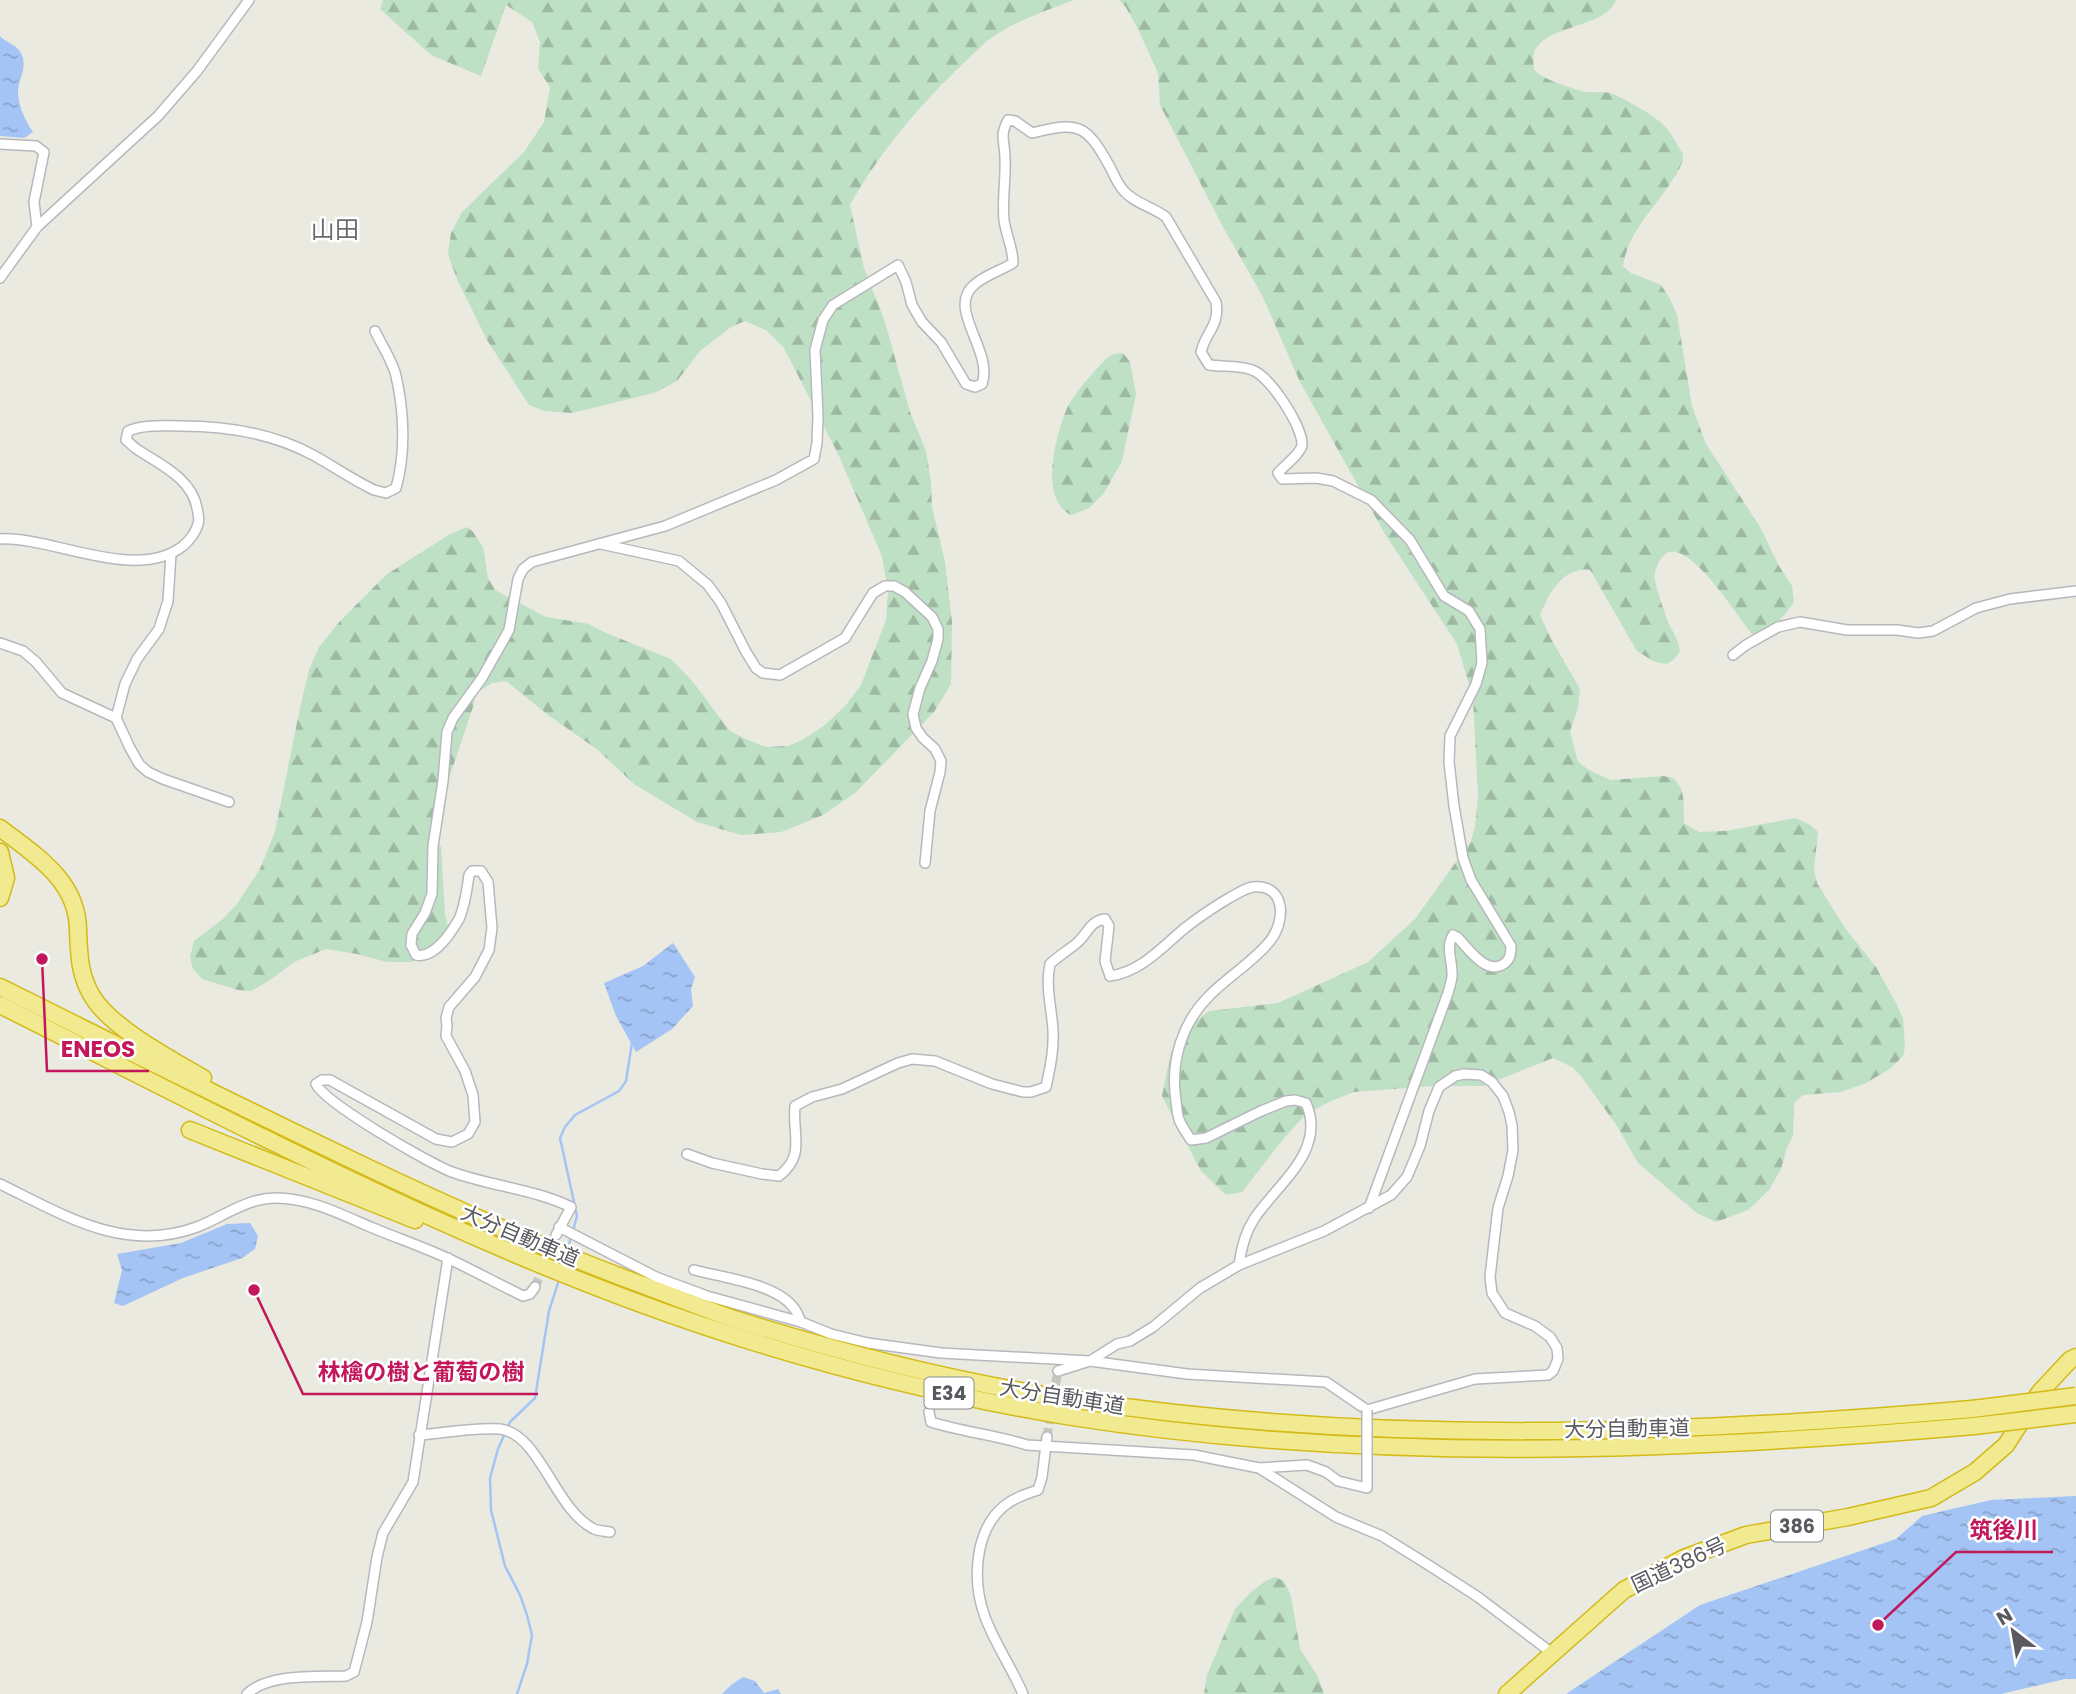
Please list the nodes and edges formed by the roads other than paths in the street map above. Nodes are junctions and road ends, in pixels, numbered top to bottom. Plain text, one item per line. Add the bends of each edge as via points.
1 (248, 0) edge
2 (0, 144) edge
3 (37, 227) junction
4 (0, 278) edge
5 (375, 331) dead end
6 (0, 539) edge
7 (600, 544) junction
8 (171, 554) junction
9 (2076, 591) edge
10 (0, 643) edge
11 (1732, 655) dead end
12 (116, 718) junction
13 (229, 802) dead end
14 (0, 828) edge
15 (0, 852) edge
16 (925, 863) dead end
17 (0, 898) edge
18 (0, 987) edge
19 (0, 1005) edge
20 (190, 1130) dead end
21 (687, 1154) dead end
22 (0, 1184) edge
23 (425, 1195) junction
24 (1369, 1208) junction
25 (448, 1258) junction
26 (1240, 1265) junction
27 (694, 1270) dead end
28 (582, 1282) junction
29 (535, 1287) dead end
30 (801, 1322) junction
31 (941, 1353) junction
32 (2076, 1357) edge
33 (1090, 1361) junction
34 (939, 1366) tunnel mouth
35 (1058, 1371) dead end
36 (2076, 1396) edge
37 (1367, 1410) junction
38 (929, 1412) dead end
39 (2076, 1415) edge
40 (419, 1435) junction
41 (1046, 1442) junction
42 (1259, 1468) junction
43 (610, 1532) dead end
44 (1552, 1653) junction
45 (247, 1694) edge
46 (1023, 1694) edge
47 (1507, 1694) edge

1 - 3 street via 158,116
2 - 3 street via 36,146 44,152 34,202
3 - 4 street
5 - 8 street via 400,393 403,428 396,488 386,493 374,490 293,445 263,435 235,429 141,426 128,431 126,440 177,475 196,501 196,531
6 - 8 street via 109,558
7 - 16 street via 679,562 708,585 763,673 780,674 845,638 873,593 885,586 905,592 932,617 939,629 938,639 913,714 916,728 940,761
7 - 24 street via 665,526 776,480 814,459 818,417 815,350 822,320 833,305 898,265 922,323 941,342 966,384 982,384 982,353 966,317 966,296 973,285 1013,263 1004,222 1002,131 1007,120 1032,133 1073,126 1089,136 1124,191 1166,216 1216,302 1216,324 1201,352 1209,365 1252,369 1264,376 1297,426 1302,443 1299,453 1278,473 1282,479 1333,481 1371,500 1410,540 1444,596 1469,611 1480,629 1482,663 1450,736 1448,762 1471,880 1511,946 1511,954 1506,964 1483,964 1457,937 1450,938 1448,993
7 - 30 street via 531,562 523,569 509,630 447,732 432,894 411,945 416,955 422,956 439,946 460,918 469,876 481,871 488,882 489,950 446,1018 446,1036 473,1095 475,1122 468,1134 452,1142 436,1139 330,1080 316,1084 324,1096 384,1136 451,1172 571,1207 561,1231 656,1277
8 - 12 street via 168,601 159,629 137,659
9 - 11 street via 2010,599 1976,608 1933,631 1917,633 1847,630 1800,622 1778,627
10 - 12 street via 23,651 62,693
12 - 13 street via 139,764 148,772
14 - 23 highway via 49,866 70,893 80,966 104,1012 229,1093
15 - 17 highway via 6,877
18 - 23 highway, 大分自動車道 / E34
19 - 28 highway, 大分自動車道 / E34 via 423,1214
20 - 28 highway
21 - 26 street via 779,1176 794,1160 795,1107 912,1059 1023,1092 1046,1087 1054,1054 1047,979 1050,964 1092,924 1104,919 1109,926 1105,961 1111,976 1124,974 1215,906 1248,888 1264,886 1279,900 1275,932 1191,1018 1181,1039 1175,1083 1179,1120 1191,1140 1206,1138 1286,1101 1306,1103 1312,1117 1303,1156 1254,1219 1246,1233
22 - 25 street via 83,1224 148,1237 183,1232 257,1200 297,1200
23 - 36 highway, 大分自動車道 / E34, bridge via 583,1263 731,1318 898,1364 1087,1402 1244,1420 1497,1431 1701,1428 1881,1417
24 - 26 street
24 - 37 street via 1391,1195 1407,1177 1439,1087 1464,1074 1481,1075 1492,1082 1509,1112 1513,1150 1497,1208 1492,1293 1505,1313 1550,1337 1558,1359 1548,1375 1475,1379
25 - 29 street via 523,1296
25 - 40 street
26 - 33 street via 1200,1288 1153,1327
27 - 30 street via 775,1293 794,1307
28 - 39 highway, 大分自動車道 / E34, bridge via 743,1339 898,1382 1068,1416 1246,1438 1433,1447 1719,1444
30 - 31 street via 868,1343
31 - 33 street
31 - 34 street
32 - 44 highway, 国道386号 / 386 via 2040,1392 2006,1445 1975,1472 1931,1498 1746,1535 1684,1558 1624,1590
33 - 35 street
33 - 37 street via 1186,1374 1326,1382
37 - 42 street, bridge via 1367,1488 1338,1481 1307,1465
38 - 41 street via 931,1422 952,1428 1027,1445
40 - 43 street via 503,1429 531,1447 575,1514 595,1529
40 - 45 street via 413,1482 383,1533 354,1672 263,1682
41 - 42 street via 1194,1455
41 - 46 street via 1038,1490 1006,1504 994,1516 977,1572 986,1619
42 - 44 street via 1336,1517 1382,1536 1421,1560
44 - 47 highway, 国道386号 / 386

